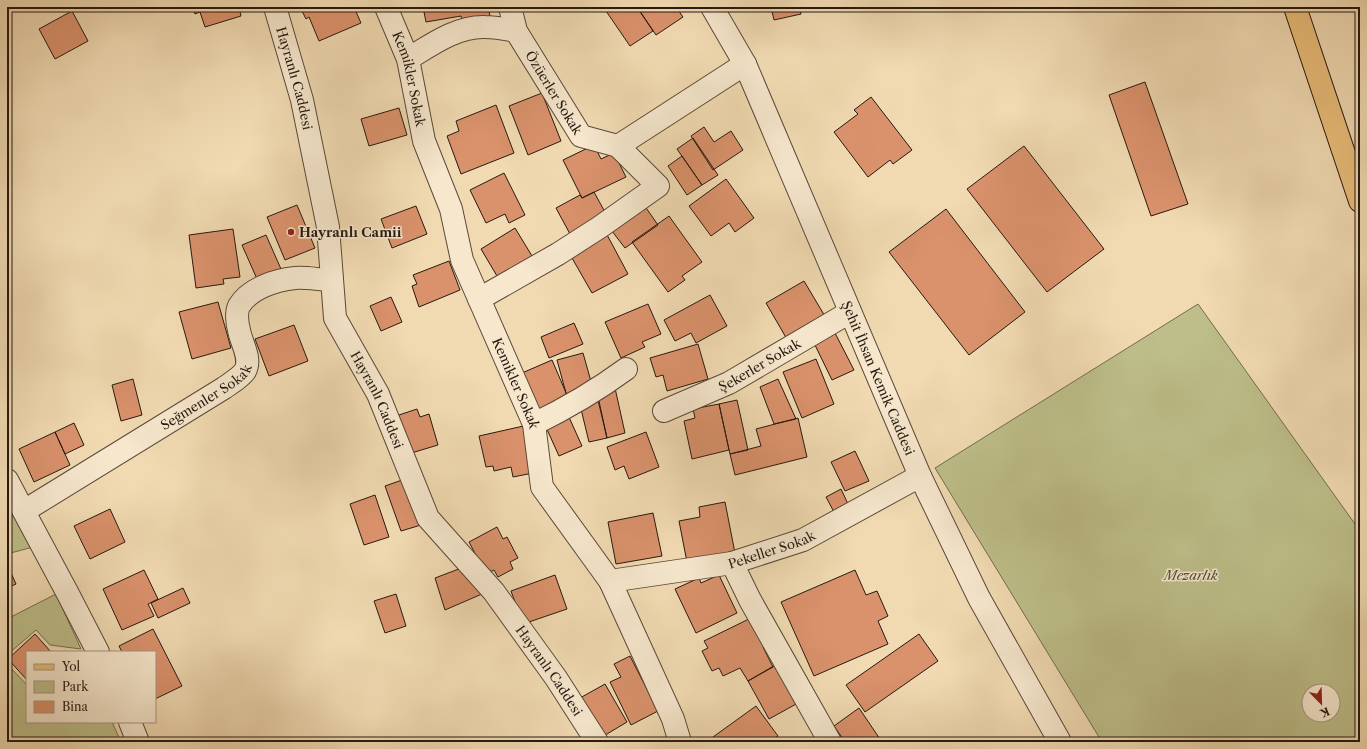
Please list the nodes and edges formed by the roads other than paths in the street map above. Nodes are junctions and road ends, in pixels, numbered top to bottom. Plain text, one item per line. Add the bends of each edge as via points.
1 (275, 7) edge
2 (386, 7) edge
3 (510, 7) edge
4 (712, 7) edge
5 (1295, 7) edge
6 (516, 31) junction
7 (408, 59) junction
8 (745, 64) junction
9 (618, 146) junction
10 (1360, 200) edge
11 (332, 280) junction
12 (479, 299) junction
13 (850, 312) junction
14 (626, 369) dead end
15 (664, 411) dead end
16 (534, 424) junction
17 (920, 476) junction
18 (7, 480) edge
19 (17, 509) edge
20 (732, 563) junction
21 (610, 581) junction
22 (97, 651) edge
23 (130, 723) edge
24 (138, 742) edge
25 (597, 742) edge
26 (680, 742) edge
27 (830, 742) edge
28 (1060, 742) edge

1 - 11 street, Hayranlı Caddesi via 302,100 327,220
2 - 7 street, Kemikler Sokak
3 - 6 street, Özüerler Sokak
4 - 8 street, Şehit İhsan Kemik Caddesi
5 - 10 main road
6 - 7 street via 484,26 472,28 440,39
6 - 9 street, Özüerler Sokak via 581,136
7 - 12 street, Kemikler Sokak via 424,141 451,209 462,260
8 - 9 street
8 - 13 street, Şehit İhsan Kemik Caddesi
9 - 12 street via 658,186 558,254
11 - 19 street, Seğmenler Sokak via 296,278 279,281 250,295 239,306 237,317 248,359 245,370 238,379
11 - 25 street, Hayranlı Caddesi via 335,318 378,394 428,518 494,592 556,678
12 - 16 street, Kemikler Sokak
13 - 15 street, Şekerler Sokak via 729,383
13 - 17 street, Şehit İhsan Kemik Caddesi
14 - 16 street via 566,409
16 - 21 street, Kemikler Sokak via 542,488
17 - 20 street, Pekeller Sokak via 803,540
17 - 28 street, Şehit İhsan Kemik Caddesi via 979,598
18 - 19 street
19 - 22 street
20 - 21 street, Pekeller Sokak
20 - 27 street
21 - 26 street, Kemikler Sokak via 673,719
23 - 24 street

